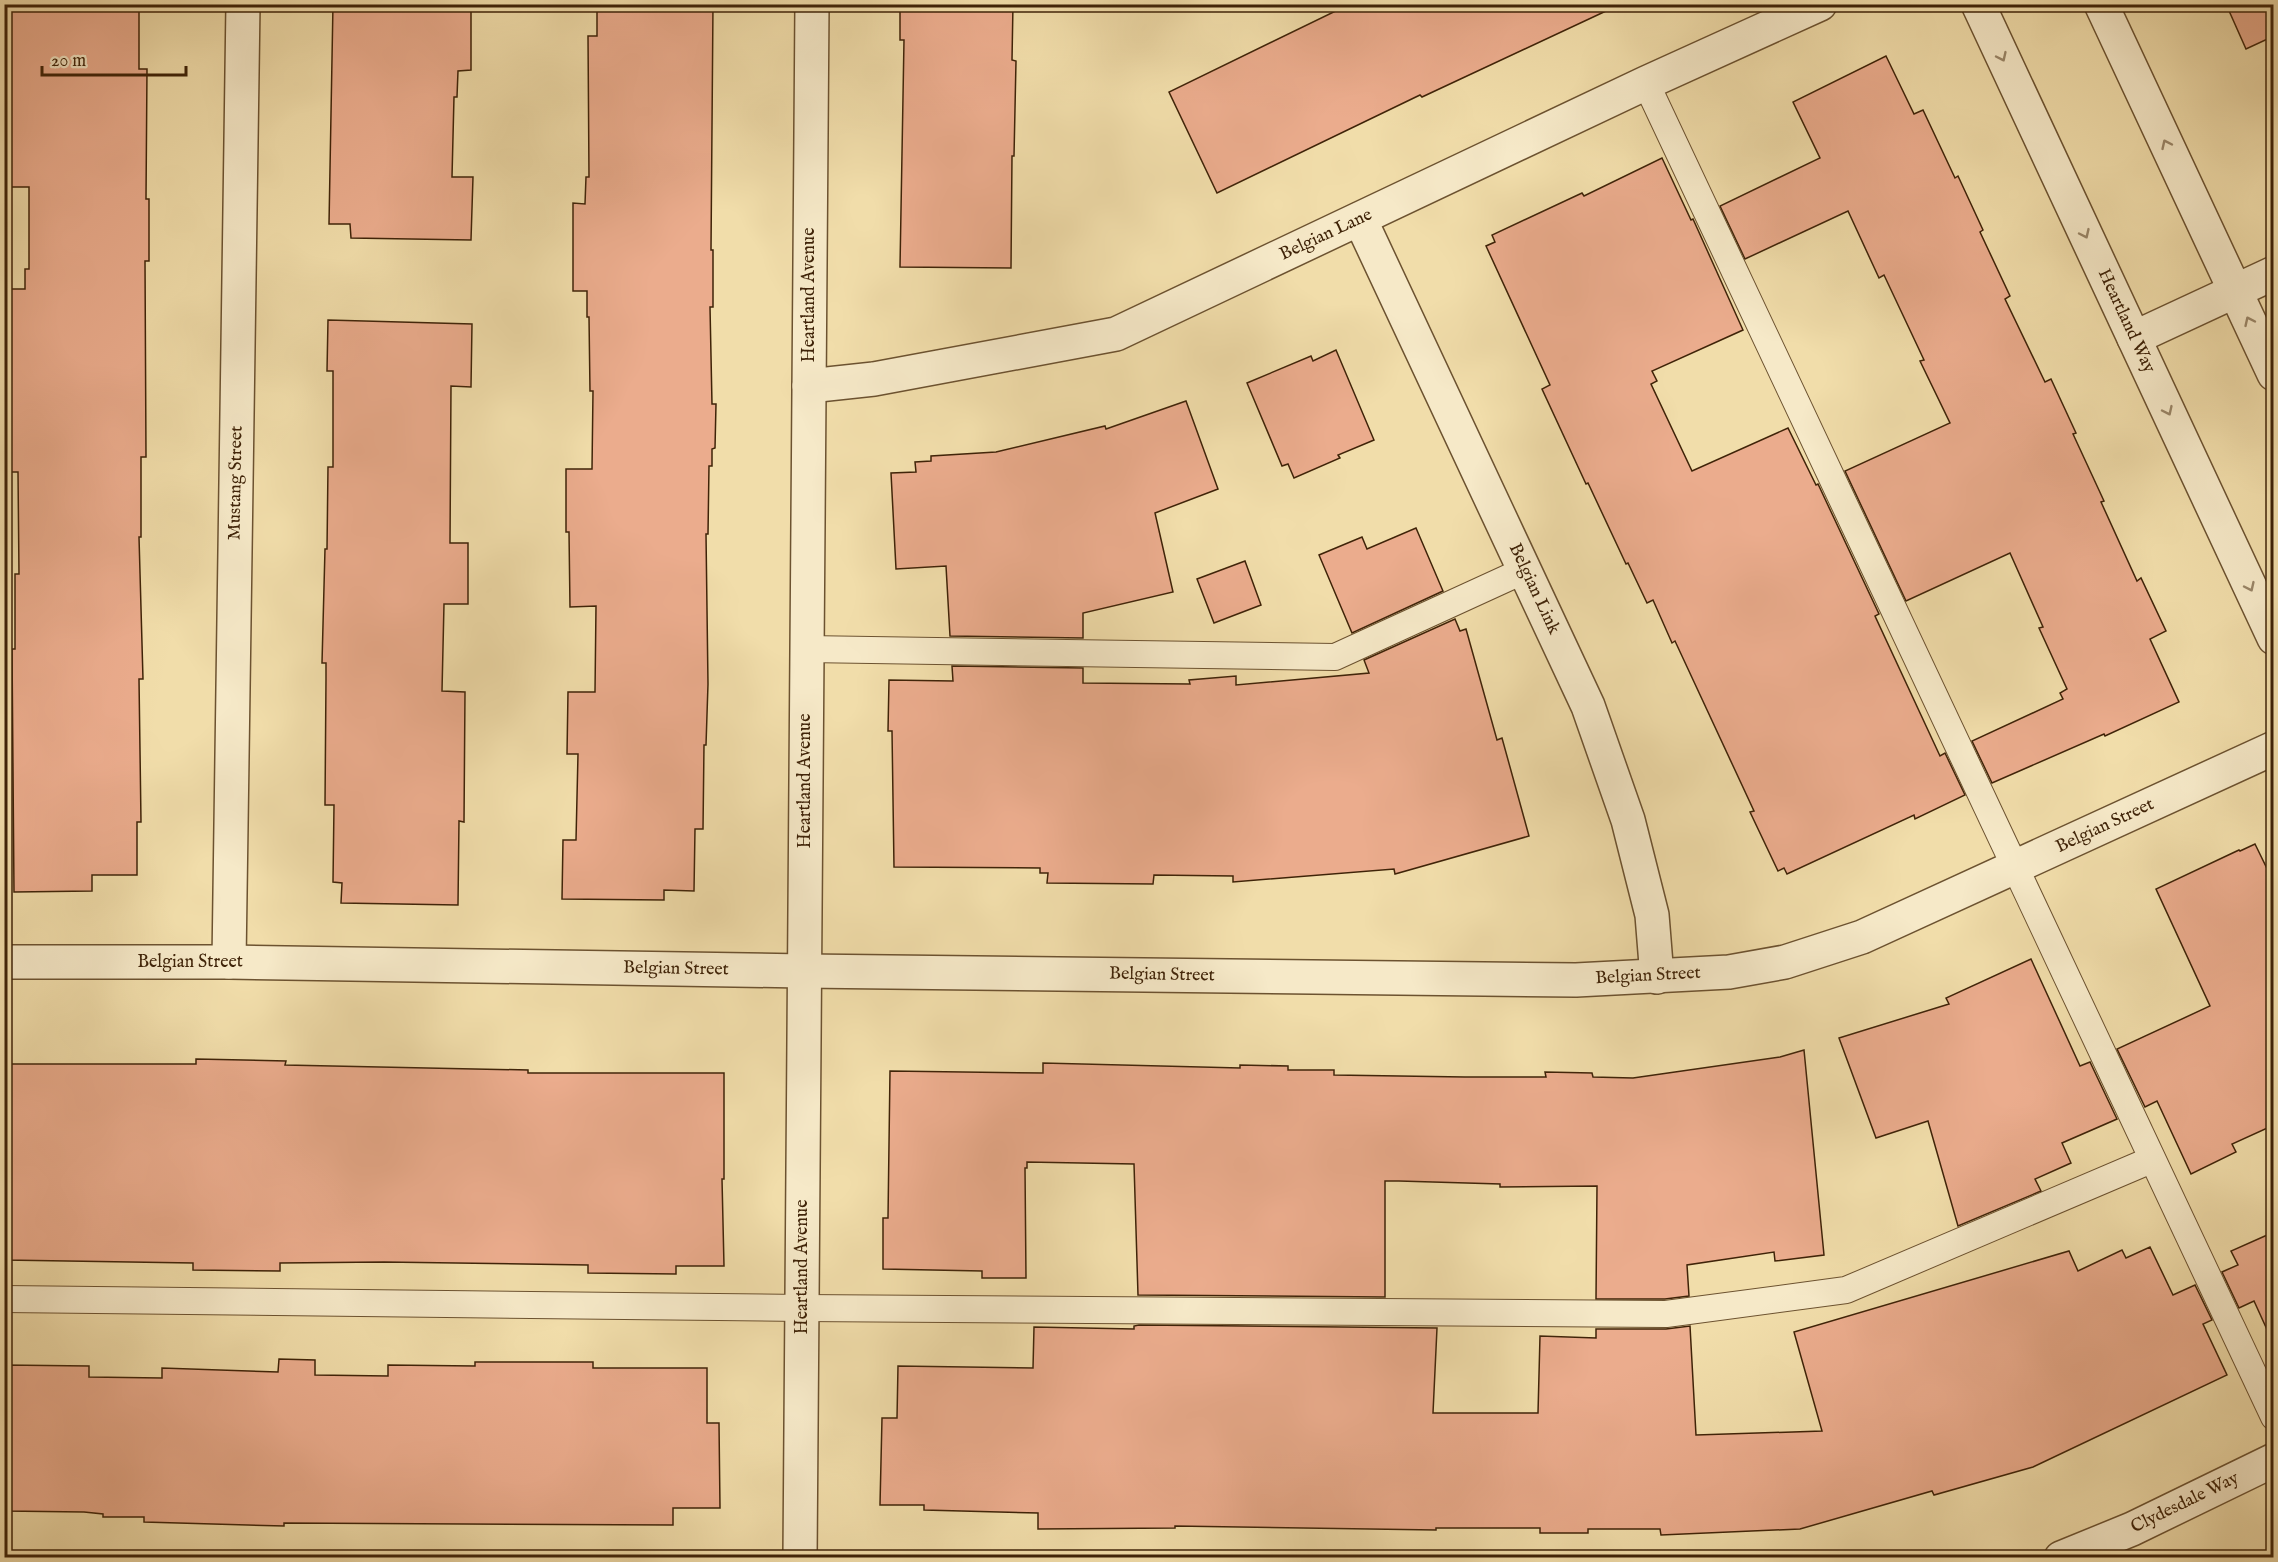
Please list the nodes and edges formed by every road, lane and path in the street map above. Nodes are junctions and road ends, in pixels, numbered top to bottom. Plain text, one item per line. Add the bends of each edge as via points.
1 (243, 4) edge
2 (812, 4) edge
3 (1820, 4) edge
4 (1978, 4) edge
5 (2101, 4) edge
6 (1646, 83) junction
7 (1360, 219) junction
8 (2274, 273) edge
9 (2235, 291) junction
10 (2134, 338) junction
11 (2274, 374) edge
12 (808, 386) junction
13 (1525, 570) junction
14 (2274, 638) edge
15 (806, 649) junction
16 (2274, 748) edge
17 (2015, 867) junction
18 (4, 962) edge
19 (229, 962) junction
20 (804, 971) junction
21 (1657, 977) junction
22 (2151, 1160) junction
23 (4, 1299) edge
24 (802, 1308) junction
25 (2274, 1417) edge
26 (2274, 1460) edge
27 (800, 1557) edge
28 (2061, 1557) edge

1 - 19 street, Mustang Street
2 - 12 street, Heartland Avenue
3 - 6 street, Belgian Lane
4 -> 10 street, Heartland Way
9 -> 5 street
6 - 7 street, Belgian Lane
6 - 17 lane
7 - 12 street, Belgian Lane via 1116,334 874,379
7 - 13 street, Belgian Link
8 - 9 street
9 - 10 street
11 -> 9 street
10 -> 14 street, Heartland Way
12 - 15 street, Heartland Avenue
13 - 15 lane via 1335,657
13 - 21 street, Belgian Link via 1588,706 1614,776 1652,915
15 - 20 street, Heartland Avenue
16 - 17 street, Belgian Street
17 - 21 street, Belgian Street via 1862,937 1785,962 1729,972
17 - 22 lane
18 - 19 street, Belgian Street
19 - 20 street, Belgian Street
20 - 21 street, Belgian Street via 1564,980
20 - 24 street, Heartland Avenue
22 - 24 lane via 1846,1290 1666,1314
22 - 25 lane
23 - 24 lane
24 - 27 street, Heartland Avenue
26 - 28 street, Clydesdale Way via 2132,1529

